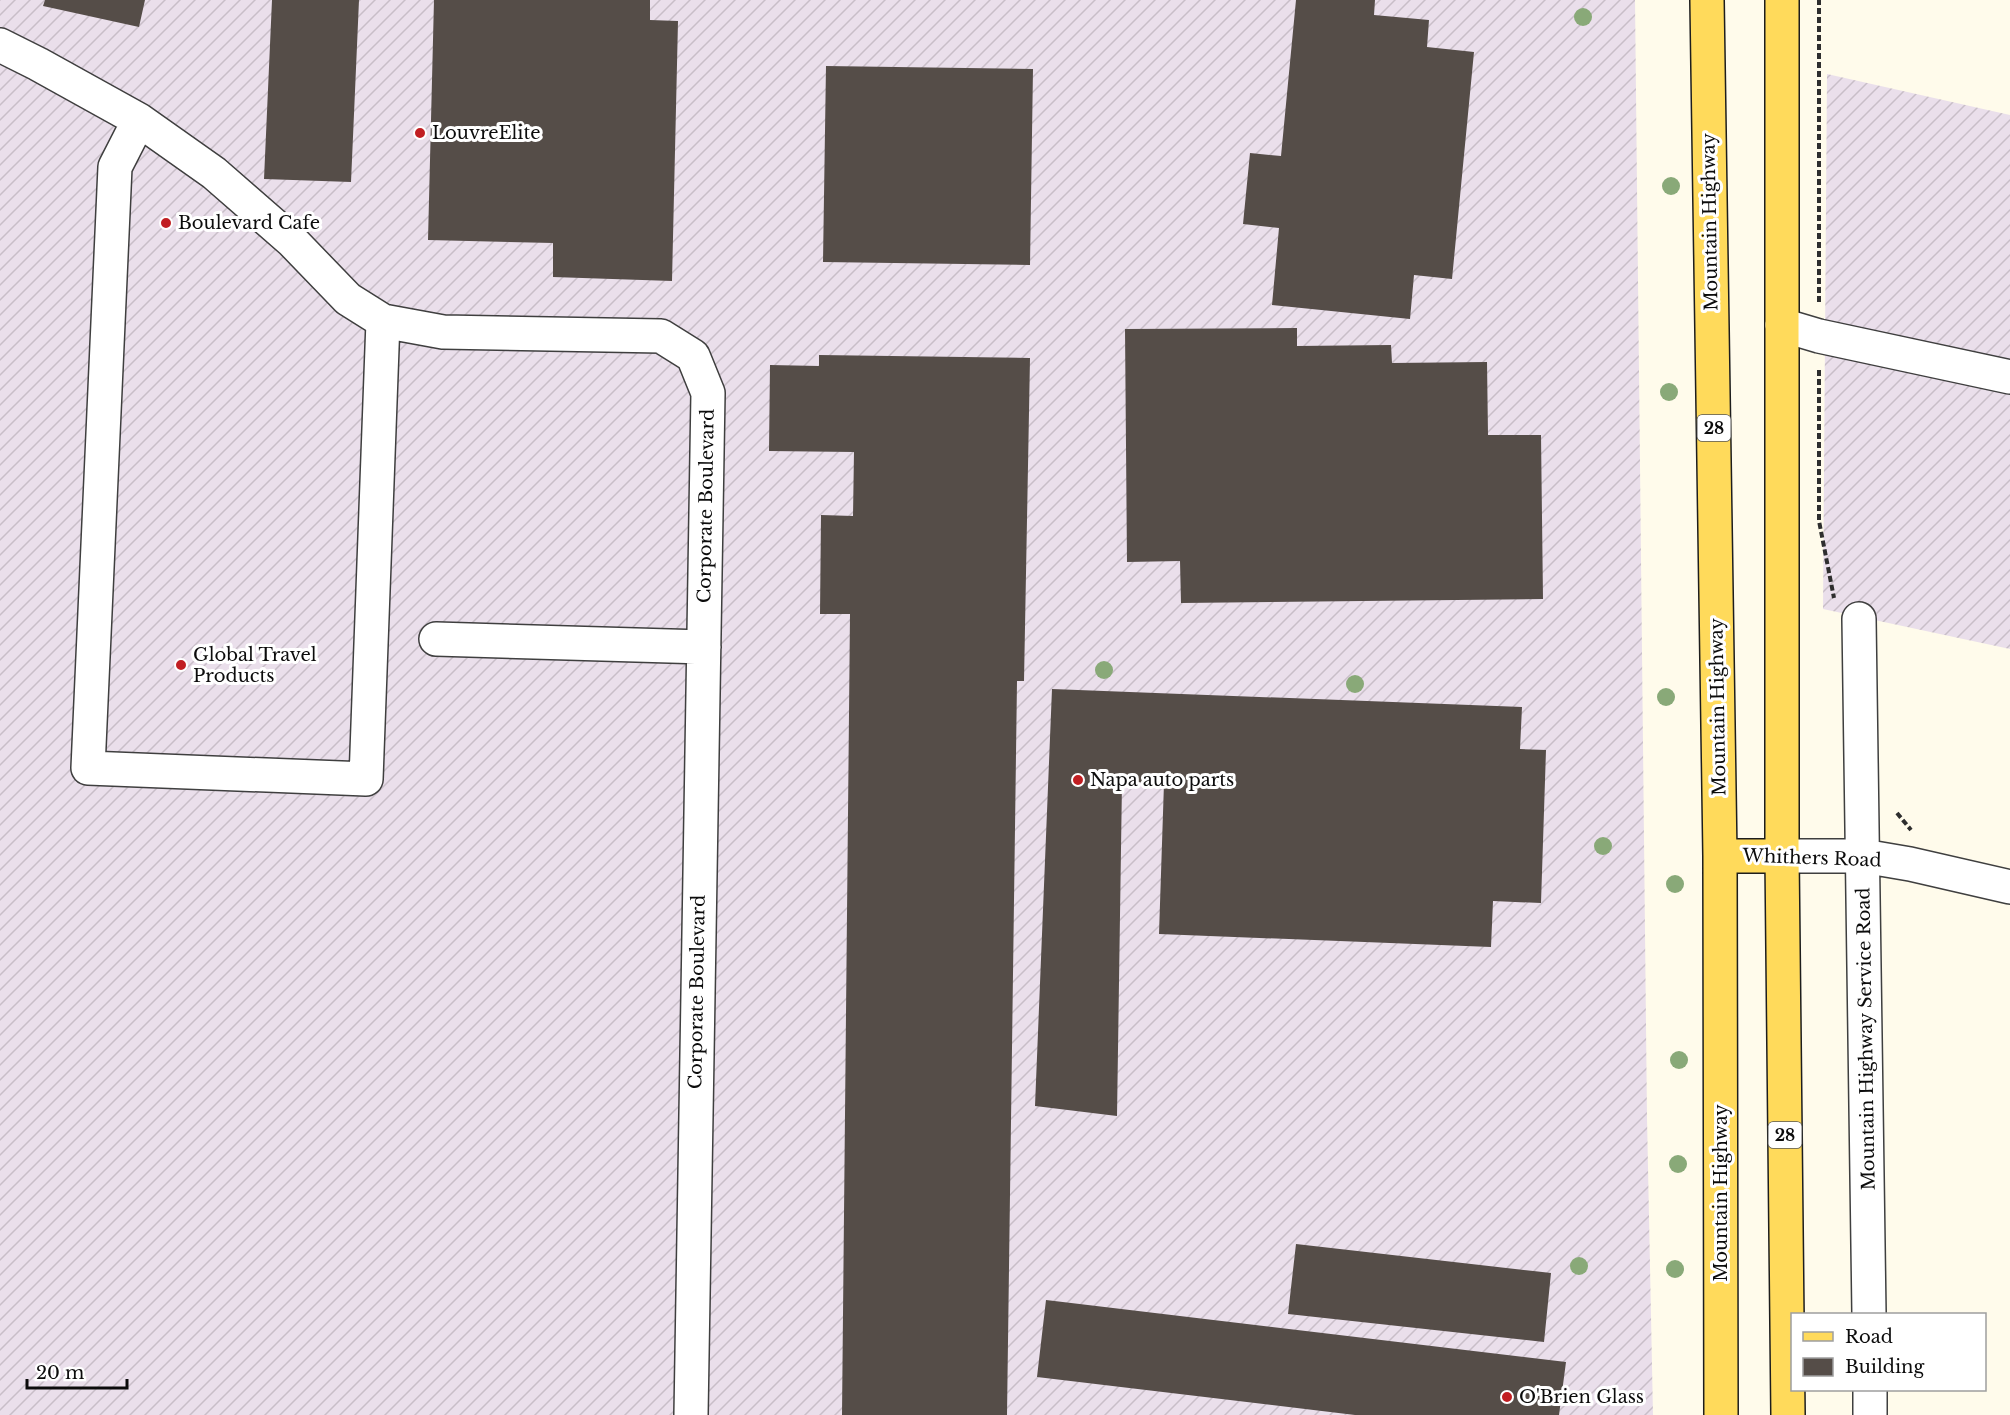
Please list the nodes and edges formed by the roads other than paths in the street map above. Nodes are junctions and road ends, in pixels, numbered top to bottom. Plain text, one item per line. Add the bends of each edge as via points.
1 (1707, 0) edge
2 (1782, 0) edge
3 (0, 45) edge
4 (139, 120) junction
5 (383, 321) junction
6 (1782, 325) junction
7 (2010, 377) edge
8 (1851, 611) road end
9 (436, 639) dead end
10 (704, 647) junction
11 (1720, 856) junction
12 (1782, 856) junction
13 (1863, 856) junction
14 (2010, 887) edge
15 (1869, 1313) edge
16 (1870, 1391) edge
17 (691, 1415) edge
18 (1721, 1415) edge
19 (1788, 1415) edge
20 (1870, 1415) edge

1 - 11 main road, Mountain Highway / 28
2 - 6 main road, 28
3 - 4 street, Corporate Boulevard
4 - 5 street, Corporate Boulevard via 228,184 292,241 348,299
4 - 5 street via 115,167 88,768 366,779
5 - 10 street, Corporate Boulevard via 443,332 661,336 693,356 708,393
6 - 7 street
6 - 12 main road, 28
8 - 13 street, Mountain Highway Service Road
9 - 10 street
10 - 17 street, Corporate Boulevard
11 - 12 main road, Whithers Road
11 - 18 main road, Mountain Highway / 28
12 - 13 street, Whithers Road
12 - 19 main road, 28
13 - 14 street, Whithers Road
13 - 15 street, Mountain Highway Service Road
16 - 20 street

